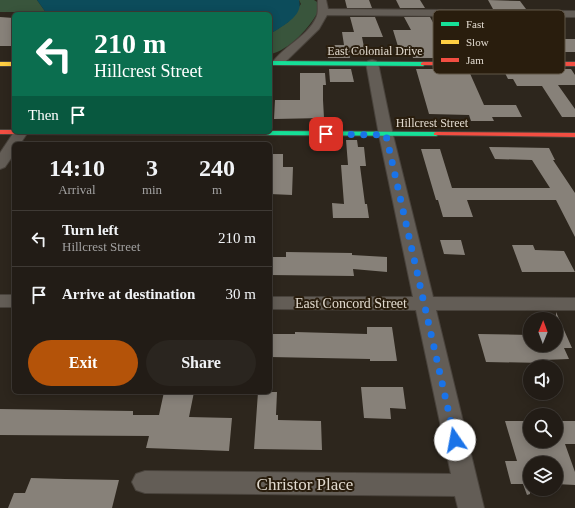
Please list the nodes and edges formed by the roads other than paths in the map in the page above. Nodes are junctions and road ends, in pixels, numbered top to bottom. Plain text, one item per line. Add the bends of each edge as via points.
1 (321, 0) edge
2 (324, 12) junction
3 (433, 13) edge
4 (565, 14) edge
5 (575, 14) edge
6 (274, 63) edge
7 (372, 63) junction
8 (433, 63) edge
9 (0, 64) edge
10 (12, 64) edge
11 (565, 64) edge
12 (575, 64) edge
13 (0, 132) edge
14 (12, 132) edge
15 (264, 134) edge
16 (386, 135) junction
17 (574, 137) edge
18 (12, 146) edge
19 (0, 164) edge
20 (0, 301) edge
21 (12, 301) edge
22 (272, 303) edge
23 (425, 303) junction
24 (575, 304) edge
25 (145, 482) dead end
26 (468, 496) edge

1 - 2 street
2 - 3 street
2 - 6 street via 315,27
4 - 5 street
6 - 7 main road, East Colonial Drive
7 - 8 main road, East Colonial Drive
7 - 16 street
9 - 10 main road
11 - 12 main road, East Colonial Drive
13 - 14 main road, Hillcrest Street
15 - 16 main road, Hillcrest Street
16 - 17 main road, Hillcrest Street
16 - 23 street
18 - 19 street
20 - 21 street
22 - 23 street, East Concord Street
23 - 24 street, East Concord Street
23 - 26 street
25 - 26 street, Christor Place

